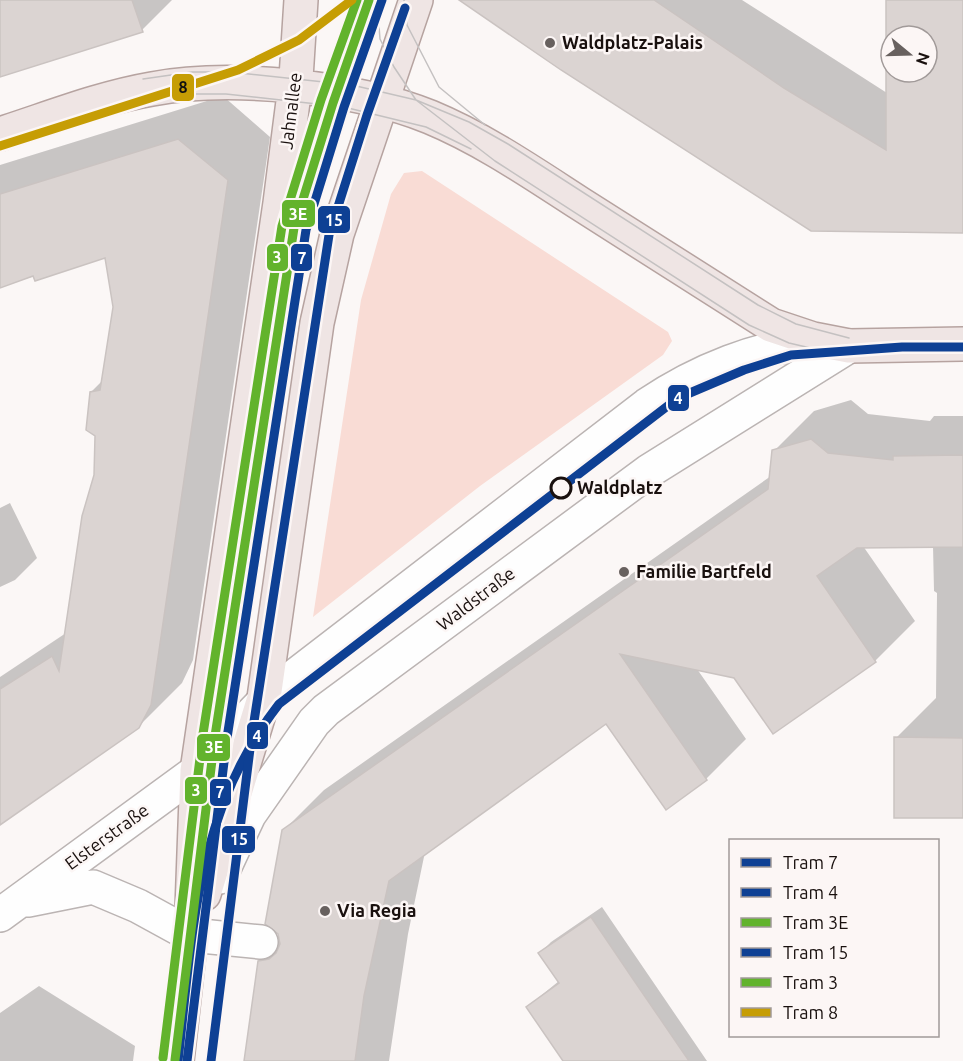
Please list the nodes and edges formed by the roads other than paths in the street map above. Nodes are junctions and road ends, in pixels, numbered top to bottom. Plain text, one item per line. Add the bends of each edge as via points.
1 (301, 0) edge
2 (416, 0) edge
3 (295, 87) junction
4 (381, 102) junction
5 (0, 134) edge
6 (834, 344) junction
7 (963, 344) edge
8 (266, 699) junction
9 (197, 771) junction
10 (9, 909) edge
11 (191, 935) junction
12 (261, 942) dead end
13 (177, 1061) edge

1 - 3 main road, Jahnallee
2 - 4 main road, Jahnallee
3 - 4 main road
3 - 5 main road via 200,83 153,88
3 - 9 main road, Jahnallee
4 - 6 main road via 428,116 486,145 771,325
4 - 8 main road, Jahnallee via 337,234 317,323
6 - 7 main road
6 - 8 street via 789,343 740,358 672,388
6 - 11 street, Waldstraße via 649,471 326,710 249,815
8 - 9 street
8 - 11 main road, Jahnallee
9 - 10 street, Elsterstraße
9 - 11 main road, Jahnallee
10 - 11 street, Elsterstraße via 93,887
11 - 12 street
11 - 13 main road, Jahnallee

